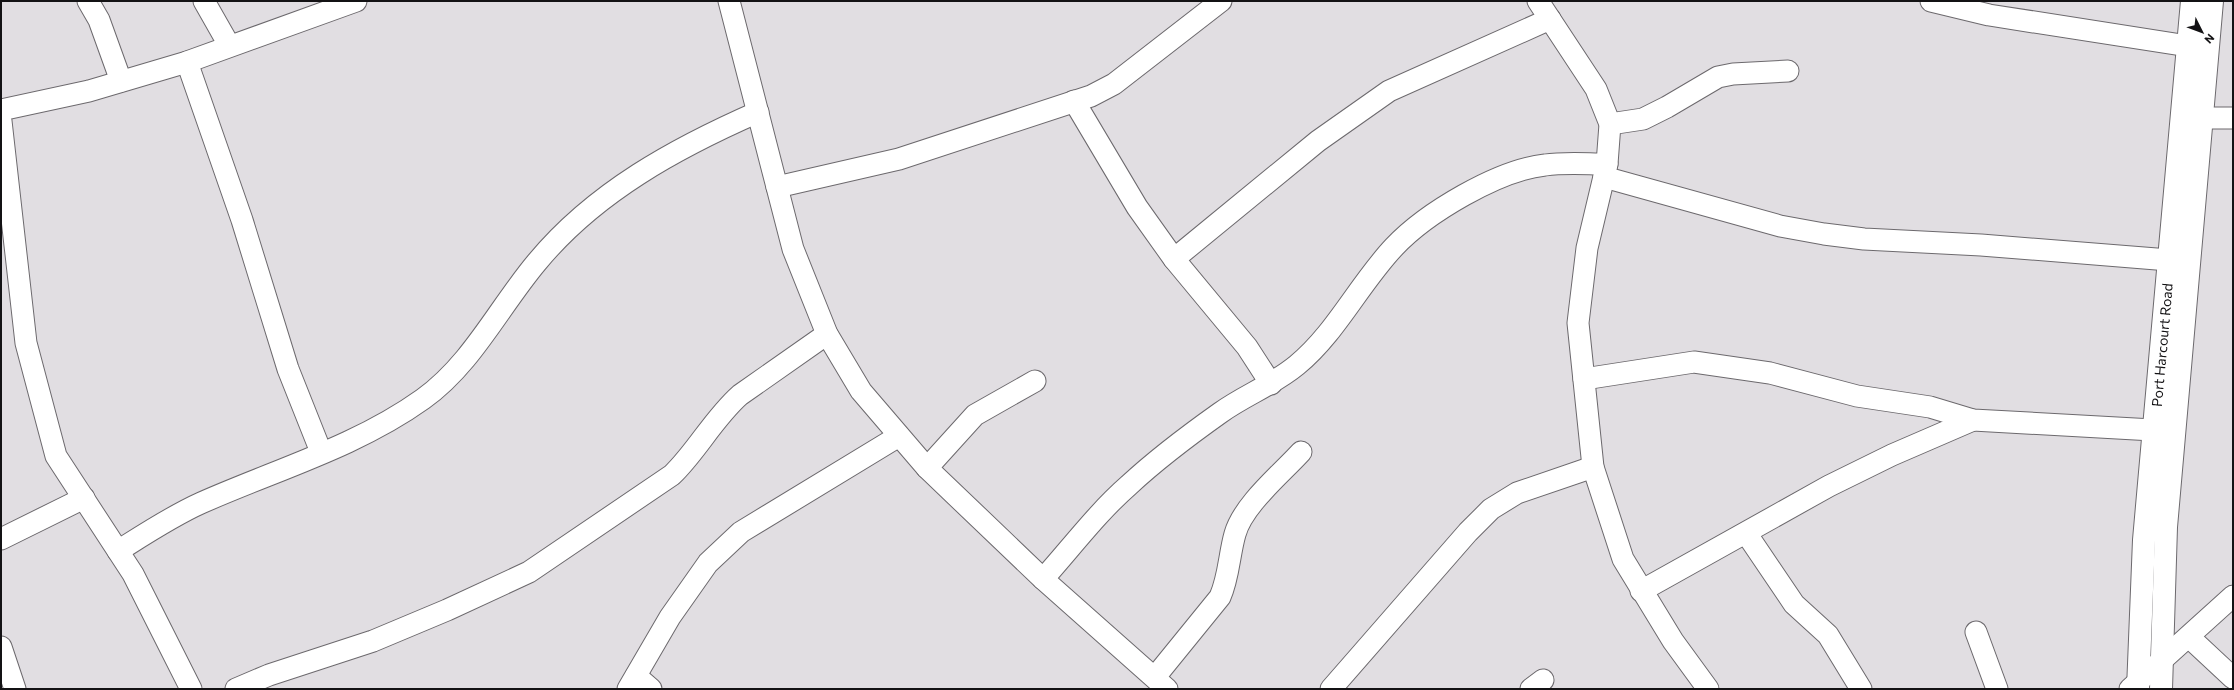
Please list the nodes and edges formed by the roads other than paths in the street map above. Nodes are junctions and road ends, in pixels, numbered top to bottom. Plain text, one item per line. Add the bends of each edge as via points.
1 (88, 1) edge
2 (204, 1) edge
3 (356, 1) edge
4 (729, 1) edge
5 (1221, 1) edge
6 (1538, 1) edge
7 (1931, 1) edge
8 (2192, 1) edge
9 (2212, 1) edge
10 (1550, 19) junction
11 (229, 45) junction
12 (2188, 46) junction
13 (186, 62) junction
14 (1788, 71) dead end
15 (121, 81) junction
16 (1074, 102) junction
17 (1, 110) edge
18 (758, 112) junction
19 (2202, 118) junction
20 (2233, 118) edge
21 (1, 121) edge
22 (1610, 124) junction
23 (1606, 171) junction
24 (777, 187) junction
25 (1174, 260) junction
26 (2169, 260) junction
27 (827, 334) junction
28 (1584, 379) junction
29 (1035, 380) dead end
30 (1271, 384) junction
31 (1973, 420) junction
32 (2153, 430) junction
33 (899, 436) junction
34 (321, 452) junction
35 (1301, 452) dead end
36 (1593, 467) junction
37 (927, 468) junction
38 (84, 498) junction
39 (1746, 533) junction
40 (1, 539) edge
41 (118, 551) junction
42 (1043, 579) junction
43 (1641, 591) junction
44 (2233, 596) edge
45 (1976, 632) dead end
46 (2189, 637) junction
47 (1, 647) edge
48 (2162, 662) junction
49 (2233, 678) edge
50 (1161, 683) edge
51 (638, 685) edge
52 (2136, 687) edge
53 (15, 689) edge
54 (191, 689) edge
55 (236, 689) edge
56 (1331, 689) edge
57 (1708, 689) edge
58 (1861, 689) edge
59 (1997, 689) edge
60 (2161, 689) edge

1 - 15 street via 99,20
2 - 11 street
3 - 11 street
4 - 18 street
5 - 16 street via 1114,84
6 - 10 street
7 - 12 street via 1989,15
8 - 12 highway, Port Harcourt Road
9 - 19 highway, Port Harcourt Road
10 - 22 street via 1596,89
10 - 25 street via 1389,91 1318,141
11 - 13 street
12 - 26 highway, Port Harcourt Road
13 - 15 street
13 - 34 street via 242,220 288,369
14 - 22 street via 1718,77 1667,108 1643,119
15 - 17 street via 89,91
16 - 24 street via 899,159
16 - 25 street via 1137,207
18 - 24 street
18 - 34 street via 658,160 580,216 537,262 459,368 424,398 368,434
19 - 20 street
19 - 48 highway, Port Harcourt Road via 2166,527
21 - 38 street via 26,343 56,456
22 - 23 street
23 - 26 street via 1780,226 1824,234
23 - 28 street via 1587,248 1578,323
23 - 30 street via 1545,165 1509,174 1475,190 1427,219 1394,247 1317,346 1299,364
24 - 27 street via 793,249
25 - 30 street via 1243,342
26 - 32 highway, Port Harcourt Road
27 - 33 street via 861,391
27 - 55 street via 740,395 728,406 672,475 530,572 373,641
28 - 31 street via 1694,362 1770,373 1857,396 1930,407
28 - 36 street
29 - 37 street via 976,415
30 - 42 street via 1239,400 1219,414 1128,485
31 - 32 street
31 - 39 street via 1898,452
32 - 52 highway, Port Harcourt Road
33 - 37 street
33 - 51 street via 741,532 708,563 670,617
34 - 41 street via 199,504 150,530
35 - 50 street via 1253,503 1242,519 1235,532 1225,585 1220,597
36 - 43 street via 1623,559
36 - 56 street via 1516,493 1491,509
37 - 42 street
38 - 40 street
38 - 41 street
39 - 43 street
39 - 58 street via 1794,604 1828,635
41 - 54 street via 133,574
42 - 50 street
43 - 57 street
44 - 46 street
45 - 59 street
46 - 48 street
46 - 49 street
47 - 53 street
48 - 52 street
48 - 60 highway, Port Harcourt Road

